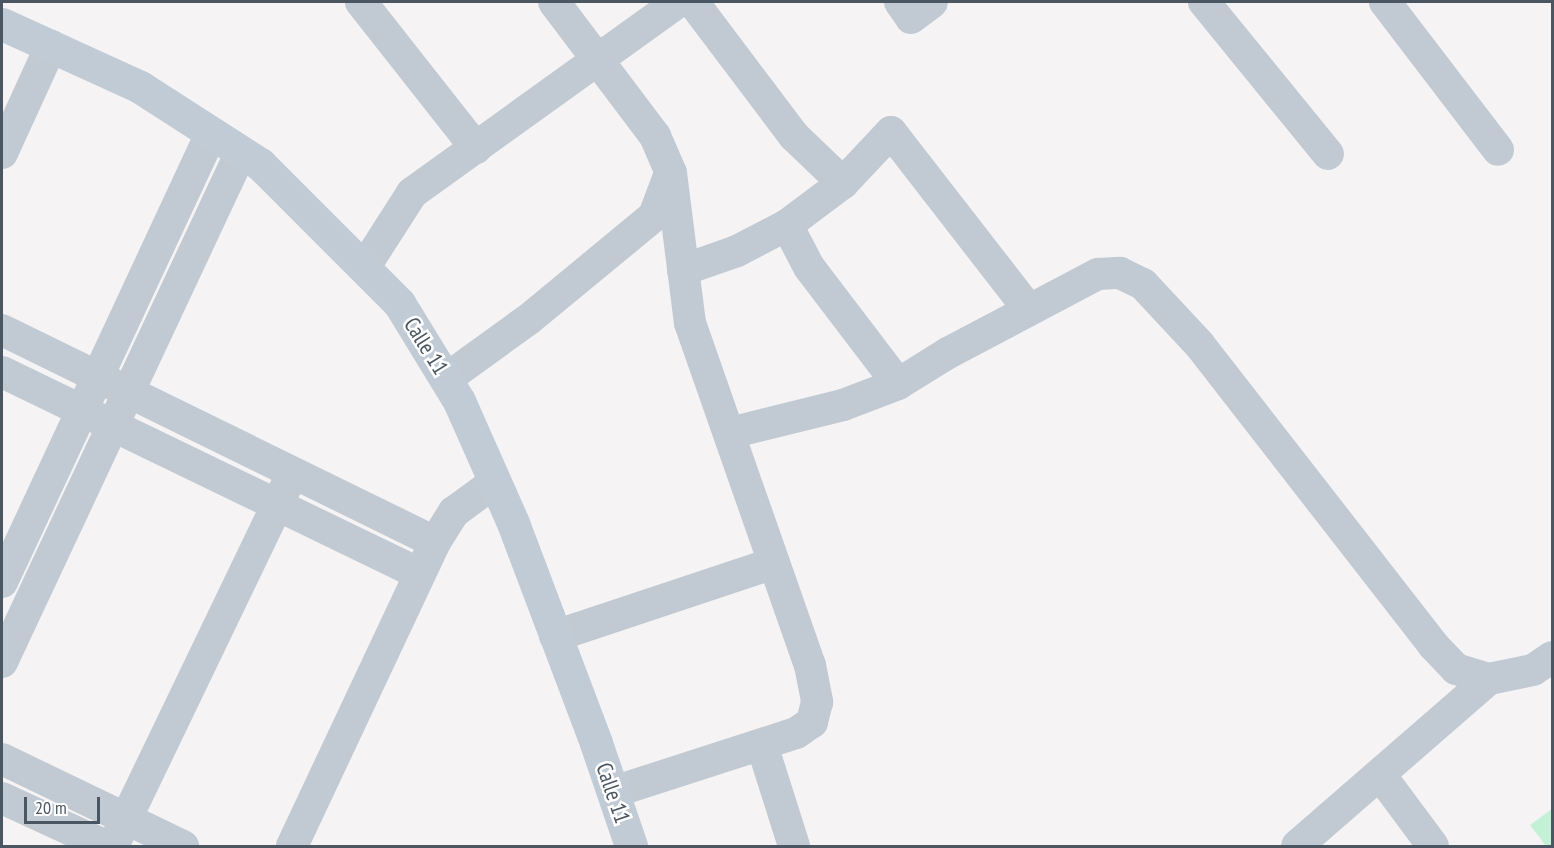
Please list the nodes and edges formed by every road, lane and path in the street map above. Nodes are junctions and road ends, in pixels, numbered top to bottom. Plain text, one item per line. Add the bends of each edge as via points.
1 (361, 2) edge
2 (554, 2) edge
3 (678, 2) edge
4 (693, 2) edge
5 (900, 2) edge
6 (932, 2) edge
7 (1204, 2) edge
8 (1385, 2) edge
9 (2, 24) edge
10 (51, 46) junction
11 (600, 60) junction
12 (211, 133) junction
13 (476, 148) junction
14 (1498, 150) dead end
15 (241, 152) junction
16 (2, 153) edge
17 (1328, 154) dead end
18 (670, 173) junction
19 (843, 183) junction
20 (787, 225) junction
21 (364, 268) junction
22 (683, 270) junction
23 (1029, 310) junction
24 (2, 330) edge
25 (2, 372) edge
26 (97, 376) junction
27 (446, 379) junction
28 (898, 384) junction
29 (128, 392) junction
30 (81, 411) junction
31 (113, 426) junction
32 (730, 434) junction
33 (293, 472) junction
34 (495, 482) junction
35 (277, 505) junction
36 (435, 542) junction
37 (772, 564) junction
38 (419, 574) junction
39 (2, 582) edge
40 (555, 636) junction
41 (1552, 657) edge
42 (2, 662) edge
43 (1490, 679) junction
44 (762, 745) junction
45 (2, 759) edge
46 (1381, 776) junction
47 (613, 792) junction
48 (2, 798) edge
49 (119, 833) edge
50 (106, 846) edge
51 (183, 846) edge
52 (292, 846) edge
53 (631, 846) edge
54 (794, 846) edge
55 (1297, 846) edge
56 (1433, 846) edge

1 - 13 street
2 - 11 street
3 - 11 street
4 - 19 street via 794,136
5 - 6 street via 911,18
7 - 17 street
8 - 14 street
9 - 10 street, Calle 11
10 - 12 street, Calle 11 via 140,87
10 - 16 street
11 - 13 street
11 - 18 street via 655,136
12 - 15 street, Calle 11
12 - 26 street
13 - 21 street via 412,193
15 - 21 street, Calle 11 via 260,164
15 - 29 street
18 - 22 street
18 - 27 street via 654,216 529,319
19 - 20 street
19 - 23 street via 891,132
20 - 22 street via 737,251
20 - 28 street via 809,267
21 - 27 street, Calle 11 via 399,303
22 - 32 street via 690,323
23 - 28 street
23 - 43 street via 1098,274 1120,273 1143,284 1198,344 1434,646 1456,669
24 - 26 street
25 - 30 street
26 - 29 street
26 - 30 street
27 - 34 street, Calle 11
28 - 32 street via 843,405
29 - 31 street
29 - 33 street
30 - 31 street
30 - 39 street
31 - 35 street
31 - 42 street
32 - 37 street
33 - 35 street
33 - 36 street
34 - 36 street via 454,512
34 - 40 street, Calle 11
35 - 38 street
35 - 49 street
36 - 38 street
37 - 40 street
37 - 44 street via 810,665 817,702 812,722 796,733
38 - 52 street
40 - 47 street, Calle 11
41 - 43 street via 1533,669
43 - 46 street
44 - 47 street
44 - 54 street
45 - 49 street
46 - 55 street
46 - 56 street
47 - 53 street, Calle 11
48 - 50 street
49 - 51 street

